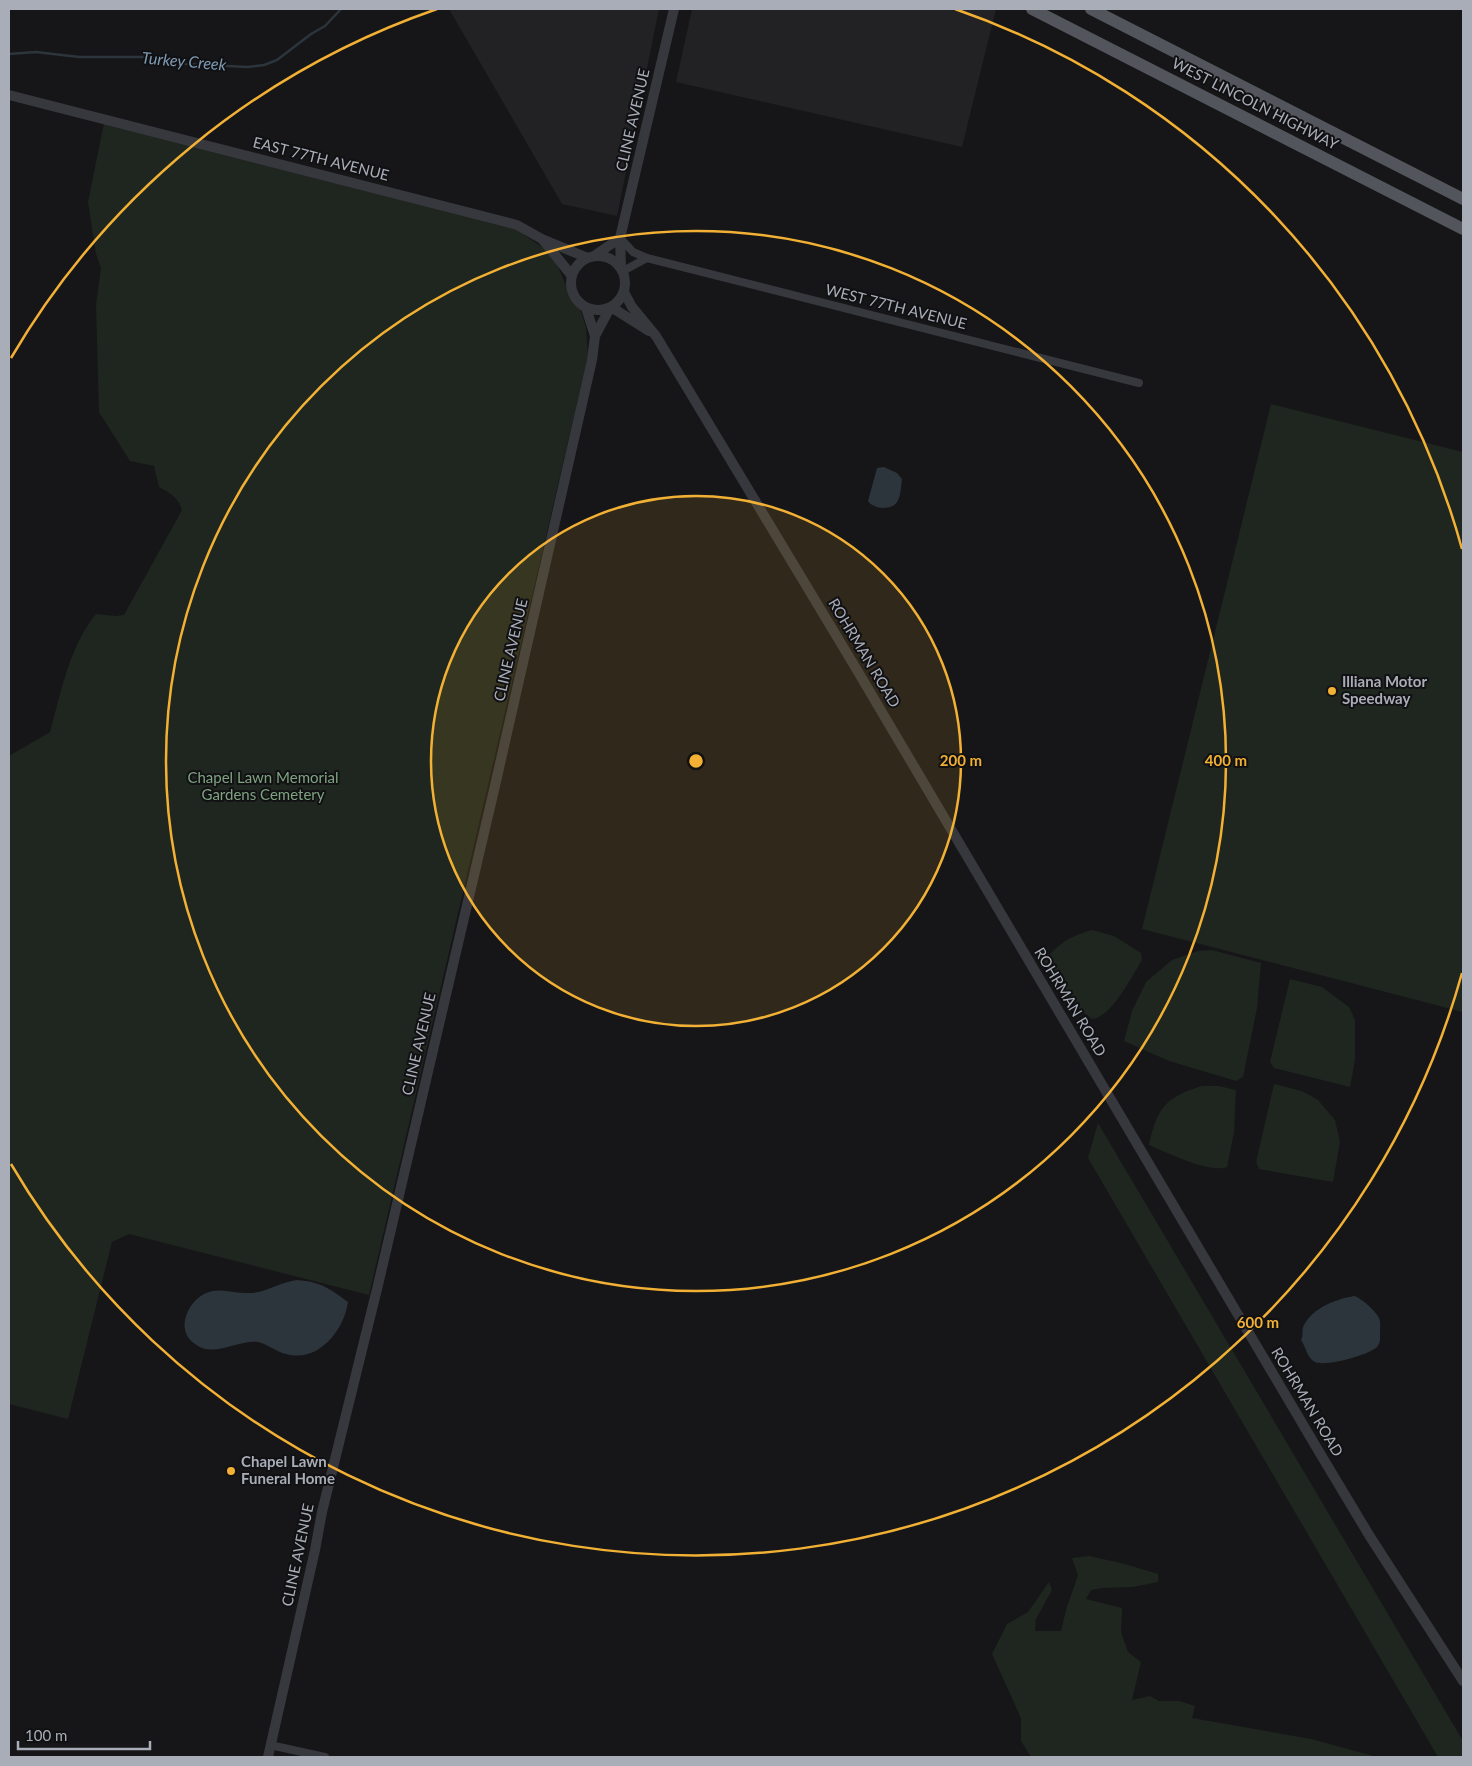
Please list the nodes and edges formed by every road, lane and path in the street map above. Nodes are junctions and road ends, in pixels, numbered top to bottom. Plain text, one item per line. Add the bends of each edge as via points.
1 (674, 9) edge
2 (1032, 9) edge
3 (1091, 9) edge
4 (9, 94) edge
5 (1463, 199) edge
6 (1463, 229) edge
7 (620, 238) junction
8 (542, 239) junction
9 (590, 257) junction
10 (647, 258) junction
11 (622, 269) junction
12 (572, 276) junction
13 (624, 292) junction
14 (586, 308) junction
15 (611, 308) junction
16 (595, 336) junction
17 (656, 336) junction
18 (1138, 383) dead end
19 (1463, 1681) edge
20 (270, 1745) junction
21 (268, 1757) edge
22 (325, 1757) edge

1 - 7 street, CLINE AVENUE
2 - 6 main road, WEST LINCOLN HIGHWAY
3 - 5 main road, WEST LINCOLN HIGHWAY
4 - 8 street, EAST 77TH AVENUE via 517,225
7 - 9 street
7 - 10 street, WEST 77TH AVENUE via 633,252
7 - 11 street, CLINE AVENUE
8 - 9 street, EAST 77TH AVENUE
8 - 12 street, EAST 77TH AVENUE
9 - 11 street via 612,259
9 - 12 street via 577,265
10 - 11 street
10 - 18 street, WEST 77TH AVENUE
11 - 13 street via 626,281
12 - 14 street via 573,294
13 - 15 street
13 - 17 street, ROHRMAN ROAD
14 - 15 street
14 - 16 street, CLINE AVENUE
15 - 16 street, CLINE AVENUE
15 - 17 street, ROHRMAN ROAD
16 - 20 street, CLINE AVENUE via 497,780 322,1512
17 - 19 street, ROHRMAN ROAD via 1318,1450
20 - 21 street, CLINE AVENUE
20 - 22 street

